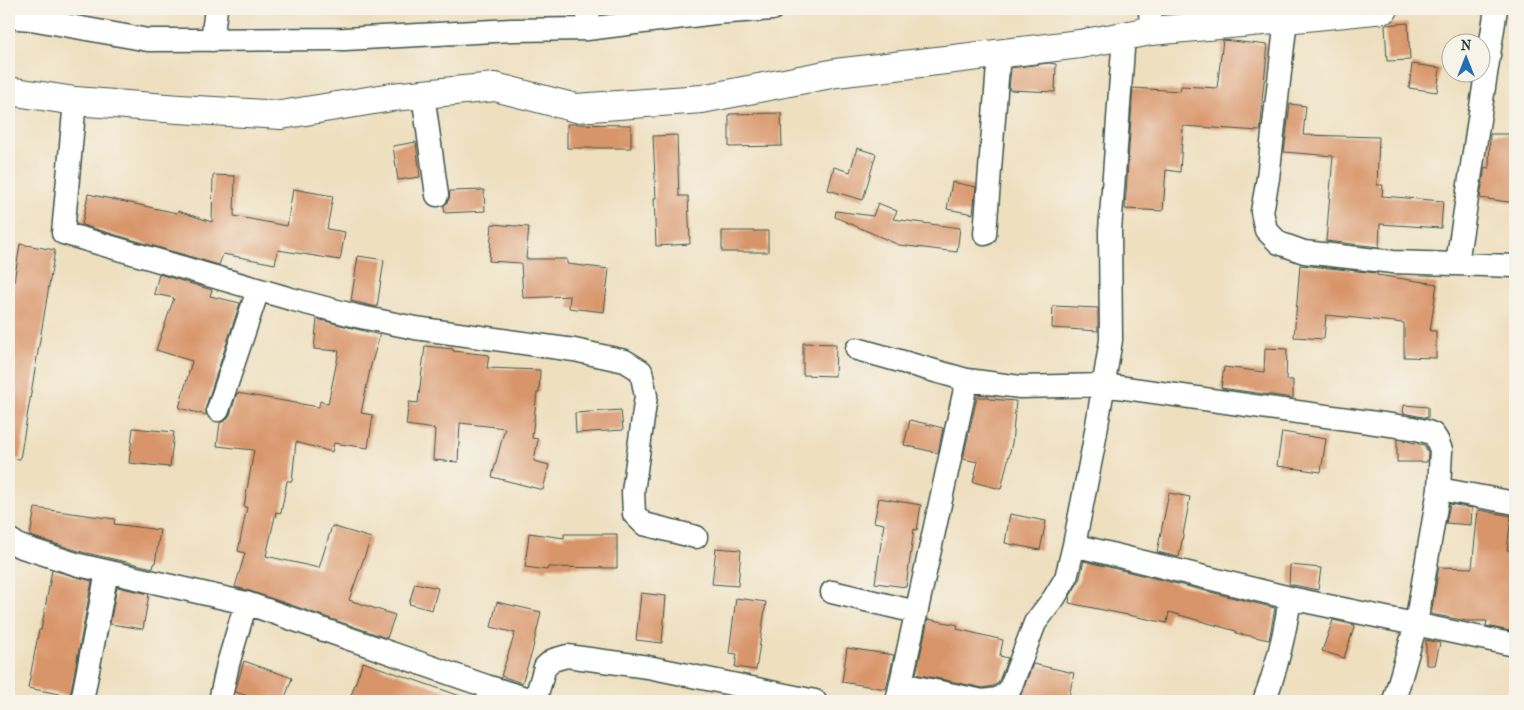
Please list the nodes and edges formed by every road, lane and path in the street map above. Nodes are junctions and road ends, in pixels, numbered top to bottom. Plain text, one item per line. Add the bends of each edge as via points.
1 (216, 9) edge
2 (772, 9) edge
3 (1384, 9) edge
4 (1496, 9) edge
5 (32, 14) edge
6 (9, 17) edge
7 (1150, 17) edge
8 (588, 19) edge
9 (1286, 20) junction
10 (1124, 35) junction
11 (212, 40) junction
12 (999, 53) junction
13 (9, 91) edge
14 (423, 94) junction
15 (75, 101) junction
16 (437, 195) dead end
17 (985, 234) dead end
18 (1457, 263) junction
19 (1515, 266) edge
20 (258, 290) junction
21 (857, 349) dead end
22 (967, 380) junction
23 (1104, 385) junction
24 (218, 410) dead end
25 (1439, 489) junction
26 (1515, 503) edge
27 (696, 537) dead end
28 (9, 539) edge
29 (1074, 545) junction
30 (107, 572) junction
31 (832, 592) dead end
32 (1290, 598) junction
33 (246, 603) junction
34 (916, 612) junction
35 (1416, 624) junction
36 (1515, 645) edge
37 (899, 693) edge
38 (488, 694) edge
39 (758, 696) edge
40 (82, 701) edge
41 (220, 701) edge
42 (535, 701) edge
43 (816, 701) edge
44 (1264, 701) edge
45 (1394, 701) edge

1 - 11 street
2 - 8 street
3 - 9 street
4 - 18 street
5 - 6 street
5 - 11 street via 148,40
7 - 9 street
7 - 10 street
8 - 11 street via 512,30 345,39
9 - 18 street via 1262,212 1266,230 1279,243 1304,252 1392,262
10 - 12 street via 1080,44
10 - 23 street via 1110,231 1111,340
12 - 14 street via 836,73 702,99 576,108 495,87
12 - 17 street
13 - 15 street
14 - 15 street via 281,115
14 - 16 street
15 - 20 street via 63,233
18 - 19 street
20 - 24 street
20 - 27 street via 406,326 574,350 625,361 640,371 646,396 633,492 634,514 644,524
21 - 22 street
22 - 23 street via 1020,386
22 - 34 street
23 - 25 street via 1425,431 1433,434 1441,450
23 - 29 street
25 - 26 street
25 - 35 street
28 - 30 street via 19,546
29 - 32 street
29 - 37 street via 1066,578 1035,623 1009,691 998,699 983,701
30 - 33 street
30 - 40 street
31 - 34 street
32 - 35 street
32 - 44 street via 1284,635
33 - 38 street
33 - 41 street
34 - 37 street
35 - 36 street
35 - 45 street
38 - 42 street
39 - 42 street via 648,667 567,656 553,660 545,667
39 - 43 street

